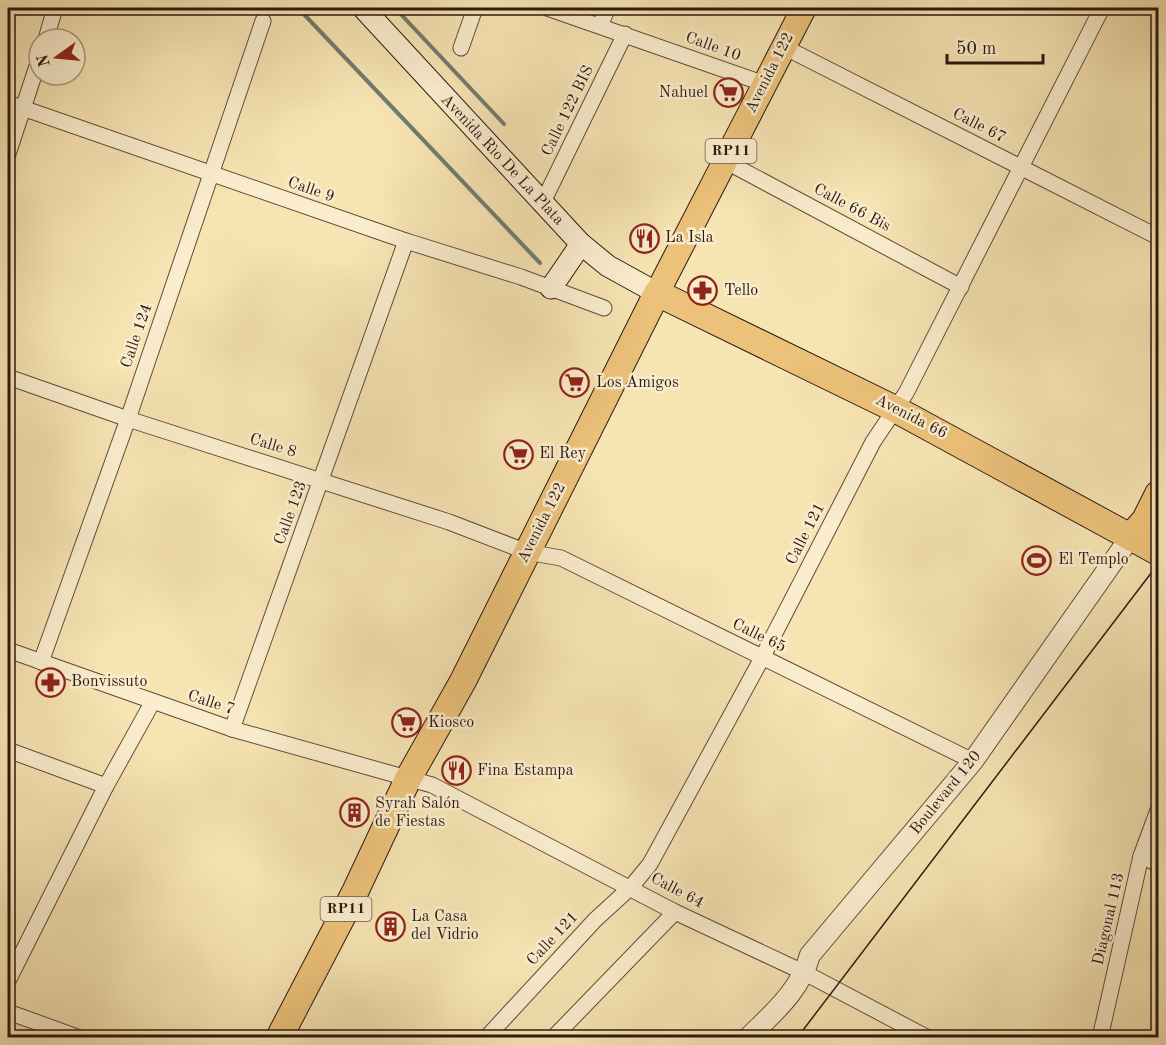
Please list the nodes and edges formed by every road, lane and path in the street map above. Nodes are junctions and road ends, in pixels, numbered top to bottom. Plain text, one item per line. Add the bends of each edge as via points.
1 (55, 8) edge
2 (363, 8) edge
3 (476, 8) edge
4 (547, 8) edge
5 (608, 8) edge
6 (804, 8) edge
7 (1102, 8) edge
8 (263, 21) dead end
9 (600, 25) junction
10 (49, 27) edge
11 (625, 34) junction
12 (784, 47) junction
13 (461, 48) dead end
14 (765, 84) junction
15 (31, 87) edge
16 (8, 103) edge
17 (24, 109) junction
18 (8, 154) edge
19 (725, 161) junction
20 (1021, 167) junction
21 (211, 175) junction
22 (542, 204) junction
23 (1158, 237) edge
24 (406, 242) junction
25 (581, 244) junction
26 (961, 287) junction
27 (551, 288) junction
28 (657, 294) junction
29 (604, 308) dead end
30 (8, 377) edge
31 (896, 409) junction
32 (128, 419) junction
33 (322, 480) junction
34 (1158, 494) edge
35 (1131, 536) junction
36 (527, 552) junction
37 (1158, 552) edge
38 (8, 650) edge
39 (762, 658) junction
40 (41, 662) junction
41 (152, 703) junction
42 (232, 729) junction
43 (8, 750) edge
44 (973, 761) junction
45 (408, 779) junction
46 (106, 786) junction
47 (1158, 810) edge
48 (1141, 856) junction
49 (1158, 864) edge
50 (631, 887) junction
51 (675, 912) junction
52 (805, 973) junction
53 (8, 981) edge
54 (8, 1012) edge
55 (80, 1038) edge
56 (279, 1038) edge
57 (486, 1038) edge
58 (553, 1038) edge
59 (748, 1038) edge
60 (928, 1038) edge
61 (1100, 1038) edge

1 - 10 street
2 - 22 main road, Avenida Rìo De La Plata
3 - 13 street
4 - 9 street, Calle 10
5 - 9 street
6 - 12 main road, Avenida 122 / RP11
7 - 20 street, Calle 121
8 - 21 street, Calle 124
9 - 11 street, Calle 10
11 - 14 street, Calle 10
11 - 22 street, Calle 122 BIS
12 - 14 main road, Avenida 122 / RP11
12 - 20 street, Calle 67
14 - 19 main road, Avenida 122 / RP11
15 - 17 street
16 - 17 street, Calle 9
17 - 18 street
17 - 21 street, Calle 9
19 - 26 street, Calle 66 Bis
19 - 28 main road, Avenida 122 / RP11
20 - 23 street, Calle 67
20 - 26 street, Calle 121
21 - 24 street, Calle 9
21 - 32 street, Calle 124
22 - 25 main road, Avenida Rìo De La Plata
24 - 27 street, Calle 9
24 - 33 street, Calle 123
25 - 27 main road
25 - 28 main road, Avenida Rìo De La Plata via 608,266
26 - 31 street, Calle 121
27 - 29 street, Calle 9
28 - 31 highway, Avenida 66
28 - 36 highway, Avenida 122 / RP11
30 - 32 street, Calle 8
31 - 35 highway, Avenida 66
31 - 39 street, Calle 121 via 873,442
32 - 33 street, Calle 8
32 - 40 street, Calle 124
33 - 36 street, Calle 8
33 - 42 street, Calle 123
34 - 35 highway via 1145,520
35 - 37 highway, Avenida 66
35 - 44 street, Boulevard 120
36 - 39 street, Calle 65 via 561,558
36 - 45 highway, Avenida 122 / RP11 via 463,681
38 - 40 street, Calle 7
39 - 44 street, Calle 65
39 - 50 street, Calle 121 via 650,864
40 - 41 street, Calle 7
41 - 42 street, Calle 7
41 - 46 street
42 - 45 street, Calle 7
43 - 46 street
44 - 52 street, Boulevard 120 via 810,955
45 - 50 street, Calle 64 via 432,785
45 - 56 highway, Avenida 122 / RP11
46 - 53 street
47 - 48 street, Diagonal 113
48 - 49 street
48 - 61 street, Diagonal 113
50 - 51 street, Calle 64
50 - 57 street, Calle 121 via 595,920
51 - 52 street, Calle 64
51 - 58 street
52 - 59 street, Boulevard 120 via 793,993
52 - 60 street, Calle 64
54 - 55 street

